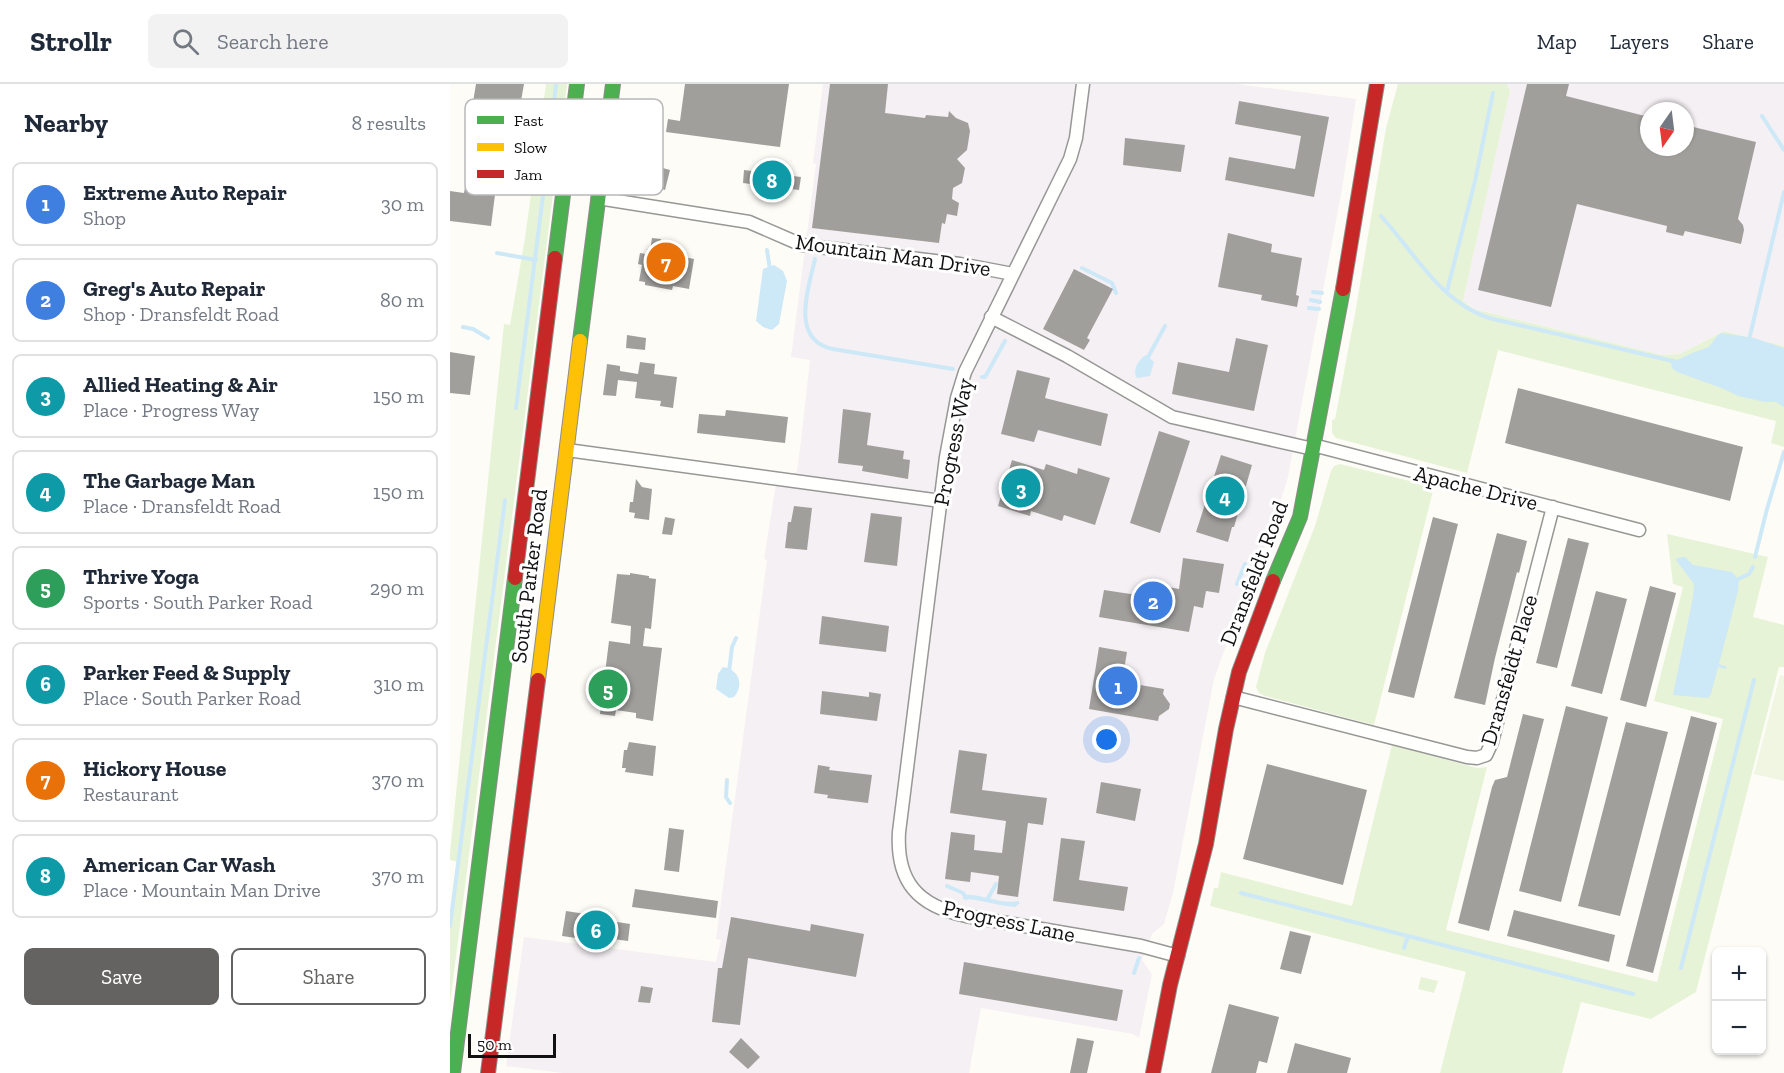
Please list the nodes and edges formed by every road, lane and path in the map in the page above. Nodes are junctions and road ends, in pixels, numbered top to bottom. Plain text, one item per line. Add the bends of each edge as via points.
1 (577, 84) edge
2 (613, 84) edge
3 (1083, 84) edge
4 (1377, 84) edge
5 (575, 99) edge
6 (611, 99) edge
7 (563, 195) edge
8 (598, 195) edge
9 (598, 198) junction
10 (1013, 274) junction
11 (991, 316) junction
12 (1313, 447) junction
13 (567, 450) junction
14 (941, 501) junction
15 (1553, 507) junction
16 (1639, 530) dead end
17 (1233, 697) junction
18 (901, 823) joint
19 (1178, 956) junction
20 (453, 1073) edge
21 (488, 1073) edge
22 (1152, 1073) edge

1 - 5 main road, South Parker Road
2 - 6 main road, South Parker Road
3 - 10 street, Progress Way via 1070,159
4 - 12 main road, Dransfeldt Road
7 - 20 main road, South Parker Road
8 - 9 main road, South Parker Road
9 - 10 street, Mountain Man Drive via 748,222 802,245
9 - 13 main road, South Parker Road
10 - 11 street, Progress Way
11 - 12 street, Apache Drive via 1172,417
11 - 14 street, Progress Way via 957,398
12 - 15 street, Apache Drive
12 - 17 main road, Dransfeldt Road via 1300,517 1255,626
13 - 14 street
13 - 21 main road, South Parker Road
14 - 18 street, Progress Way
15 - 16 street, Apache Drive
15 - 17 street, Dransfeldt Place via 1486,755 1467,757
17 - 19 main road, Dransfeldt Road via 1206,844
18 - 19 street, Progress Lane via 898,848 904,872 921,897 940,909
19 - 22 main road, Dransfeldt Road

